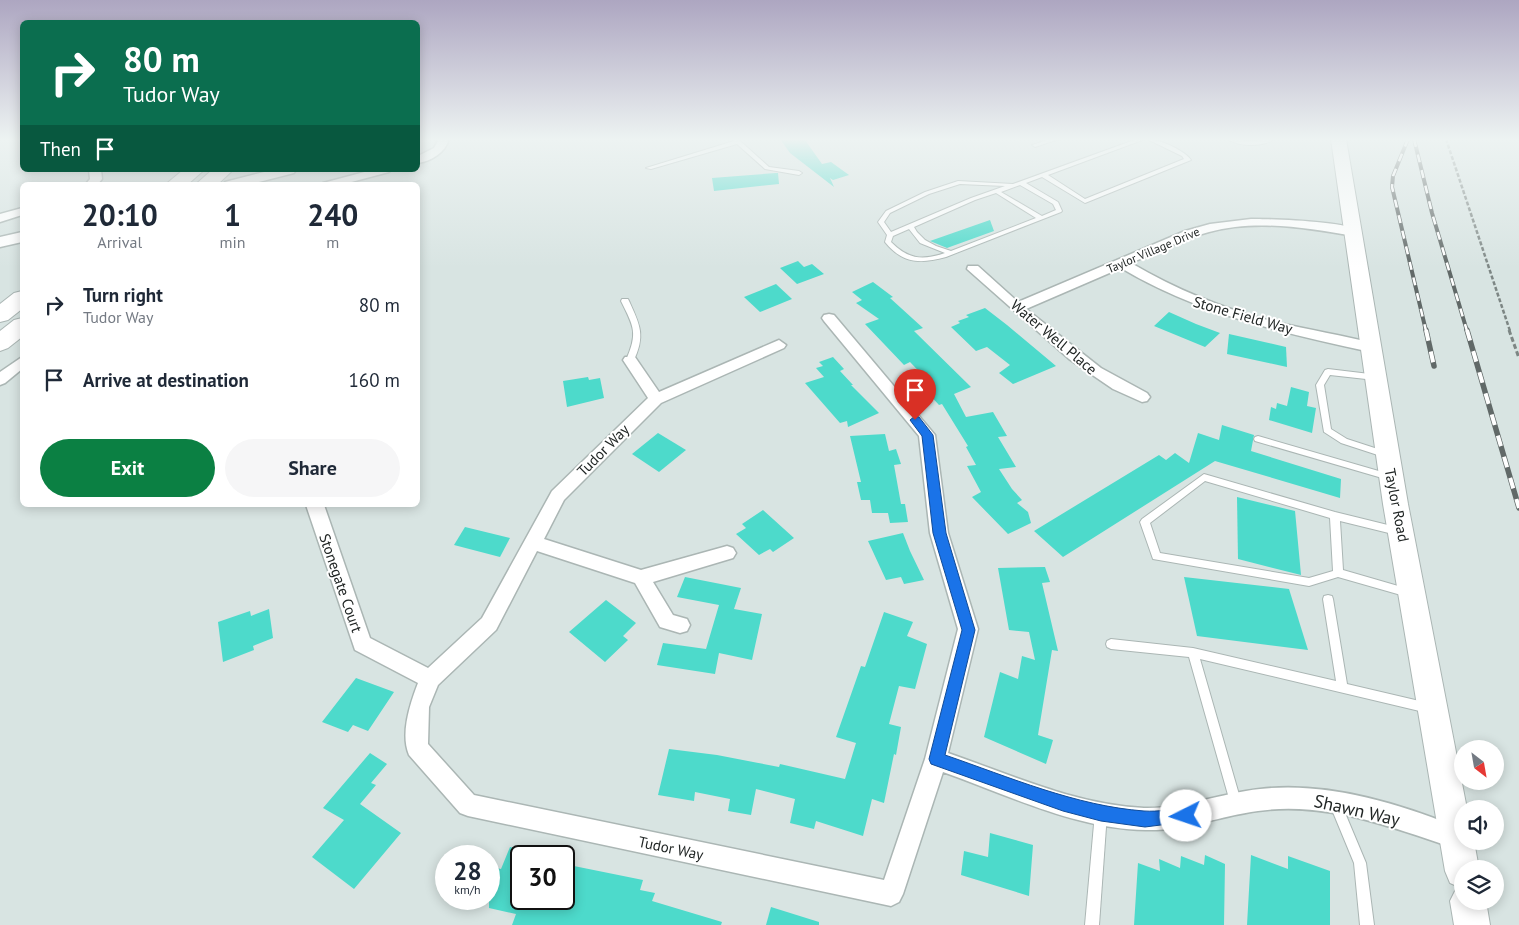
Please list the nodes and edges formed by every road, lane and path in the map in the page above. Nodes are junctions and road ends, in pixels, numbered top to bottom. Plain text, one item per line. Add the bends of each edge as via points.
1 (960, 182) edge
2 (962, 182) edge
3 (1025, 182) edge
4 (1055, 182) edge
5 (1132, 182) edge
6 (1345, 182) edge
7 (1459, 182) edge
8 (1021, 184) junction
9 (1012, 186) junction
10 (996, 191) junction
11 (20, 213) edge
12 (0, 218) edge
13 (1041, 218) junction
14 (911, 227) junction
15 (1354, 232) junction
16 (890, 235) junction
17 (20, 237) edge
18 (0, 242) edge
19 (951, 253) junction
20 (1122, 263) junction
21 (973, 269) dead end
22 (20, 300) edge
23 (625, 301) dead end
24 (1018, 307) junction
25 (0, 315) edge
26 (829, 318) dead end
27 (20, 327) edge
28 (0, 343) edge
29 (779, 345) dead end
30 (1371, 347) junction
31 (1519, 358) edge
32 (630, 360) joint
33 (20, 364) edge
34 (1374, 377) junction
35 (0, 380) edge
36 (1142, 397) dead end
37 (656, 399) junction
38 (1258, 438) dead end
39 (1389, 466) junction
40 (316, 507) edge
41 (1335, 516) junction
42 (1402, 532) junction
43 (533, 543) junction
44 (727, 553) dead end
45 (1338, 573) junction
46 (641, 578) junction
47 (1414, 595) junction
48 (1328, 599) dead end
49 (680, 625) dead end
50 (1111, 644) dead end
51 (1193, 653) junction
52 (430, 679) junction
53 (1342, 688) junction
54 (1435, 710) junction
55 (936, 759) junction
56 (1335, 802) junction
57 (1236, 805) junction
58 (1101, 813) junction
59 (1454, 821) edge
60 (1454, 837) edge
61 (1470, 910) edge
62 (1092, 925) edge
63 (1367, 925) edge
64 (1472, 925) edge

1 - 16 lane via 927,193 888,212 881,222
2 - 9 lane
3 - 8 lane
4 - 5 lane via 1085,201
6 - 15 main road, Taylor Road
7 - 31 path
8 - 9 lane
8 - 13 lane via 1056,203 1059,211
9 - 10 lane
10 - 13 lane
10 - 14 lane
11 - 12 street
13 - 19 lane
14 - 16 lane
14 - 19 lane via 923,243
15 - 20 street, Taylor Village Drive via 1283,222 1232,223 1189,234
15 - 30 main road, Taylor Road
16 - 19 lane via 888,242 909,259 926,260
17 - 18 street
20 - 24 street, Taylor Village Drive
20 - 30 street, Stone Field Way via 1168,290 1223,313
21 - 24 street, Water Well Place
22 - 25 highway
23 - 32 lane via 639,333
24 - 36 street, Water Well Place via 1092,370
26 - 55 street, Tudor Way via 927,435 939,533 968,630
27 - 28 highway
29 - 37 street, Tudor Way
30 - 34 main road, Taylor Road
32 - 37 street
33 - 35 street
34 - 39 main road, Taylor Road
34 - 39 lane via 1328,372 1320,385 1327,430
37 - 43 street, Tudor Way via 558,496
38 - 39 lane
39 - 42 main road, Taylor Road
40 - 52 street, Stonegate Court via 362,644
41 - 42 lane
41 - 45 lane
41 - 45 lane via 1204,477 1145,522 1156,556 1309,582
42 - 47 main road, Taylor Road
43 - 46 street
43 - 52 street, Tudor Way via 489,624
44 - 46 street
45 - 47 lane
46 - 49 street via 667,621
47 - 54 main road, Taylor Road
48 - 53 lane
50 - 51 lane
51 - 53 lane
51 - 57 lane
52 - 55 street, Tudor Way via 419,707 417,748 468,805 891,894
53 - 54 lane
54 - 59 main road, Taylor Road
55 - 58 street, Shawn Way
56 - 57 street, Shawn Way via 1303,798 1259,800
56 - 60 street, Shawn Way
56 - 63 lane via 1360,863
57 - 58 street, Shawn Way via 1186,816 1145,819
58 - 62 lane
61 - 64 main road

